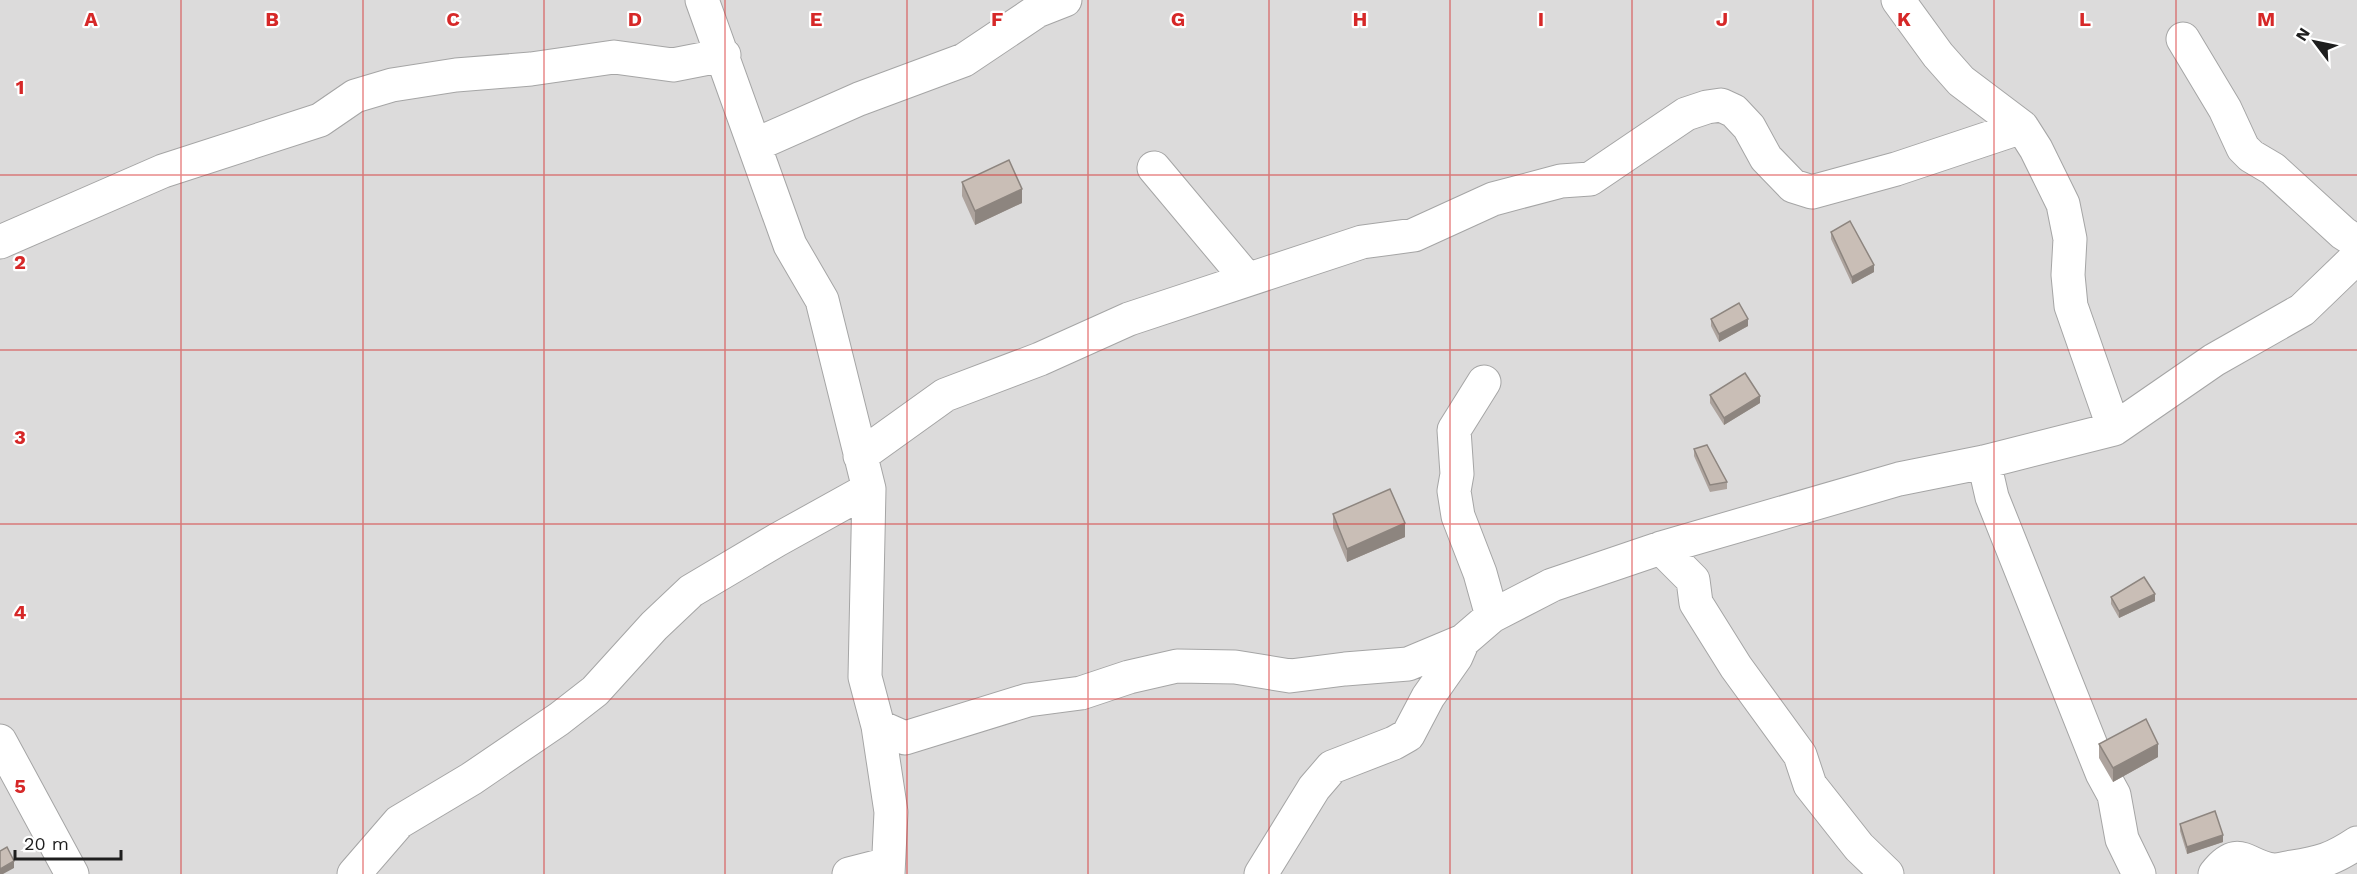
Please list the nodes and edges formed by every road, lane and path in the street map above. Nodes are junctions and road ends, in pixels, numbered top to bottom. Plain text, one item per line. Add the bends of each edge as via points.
1 (702, 0) edge
2 (1065, 0) edge
3 (1898, 0) edge
4 (2182, 39) dead end
5 (724, 56) junction
6 (2022, 127) junction
7 (755, 145) junction
8 (1154, 168) dead end
9 (0, 242) edge
10 (2357, 242) edge
11 (2357, 257) edge
12 (1247, 279) junction
13 (1484, 382) dead end
14 (2114, 429) junction
15 (860, 456) junction
16 (1984, 462) junction
17 (869, 489) junction
18 (1661, 549) junction
19 (1492, 616) junction
20 (1463, 640) junction
21 (0, 741) edge
22 (889, 741) junction
23 (2357, 843) edge
24 (888, 869) edge
25 (72, 874) edge
26 (354, 874) edge
27 (849, 874) edge
28 (1261, 874) edge
29 (1887, 874) edge
30 (2139, 874) edge
31 (2216, 874) edge

1 - 5 street
2 - 7 street via 1037,11 964,60 859,99
3 - 6 street via 1961,81
4 - 10 street via 2225,109 2243,148
5 - 7 street
5 - 9 street via 673,65 614,57 392,85 355,96 320,120 163,171
6 - 12 street via 1812,192 1793,186 1766,158 1749,127 1734,111 1721,105 1707,107 1686,114 1590,179 1561,181 1493,199 1414,235 1362,242
6 - 14 street via 2063,204 2070,239 2071,306
7 - 15 street via 790,245 822,300
8 - 12 street
11 - 14 street via 2302,310 2214,360
12 - 15 street via 1129,319 945,395
13 - 19 street via 1454,430 1454,491 1458,516
14 - 16 street
15 - 17 street
16 - 18 street via 1899,479
16 - 30 street via 1992,497 2114,795 2122,839
17 - 22 street via 865,677
17 - 26 street via 691,591 595,691 481,773 399,822
18 - 19 street via 1552,585
18 - 29 street via 1693,580 1696,603 1736,668 1800,755 1809,785 1859,847
19 - 20 street
20 - 22 street via 1408,664 1290,676 1235,667 1177,666 1082,693 1028,700
20 - 28 street via 1408,735 1332,767 1314,788
21 - 25 street
22 - 24 street
23 - 31 street via 2320,863 2273,870 2235,858 2225,862
24 - 27 street

